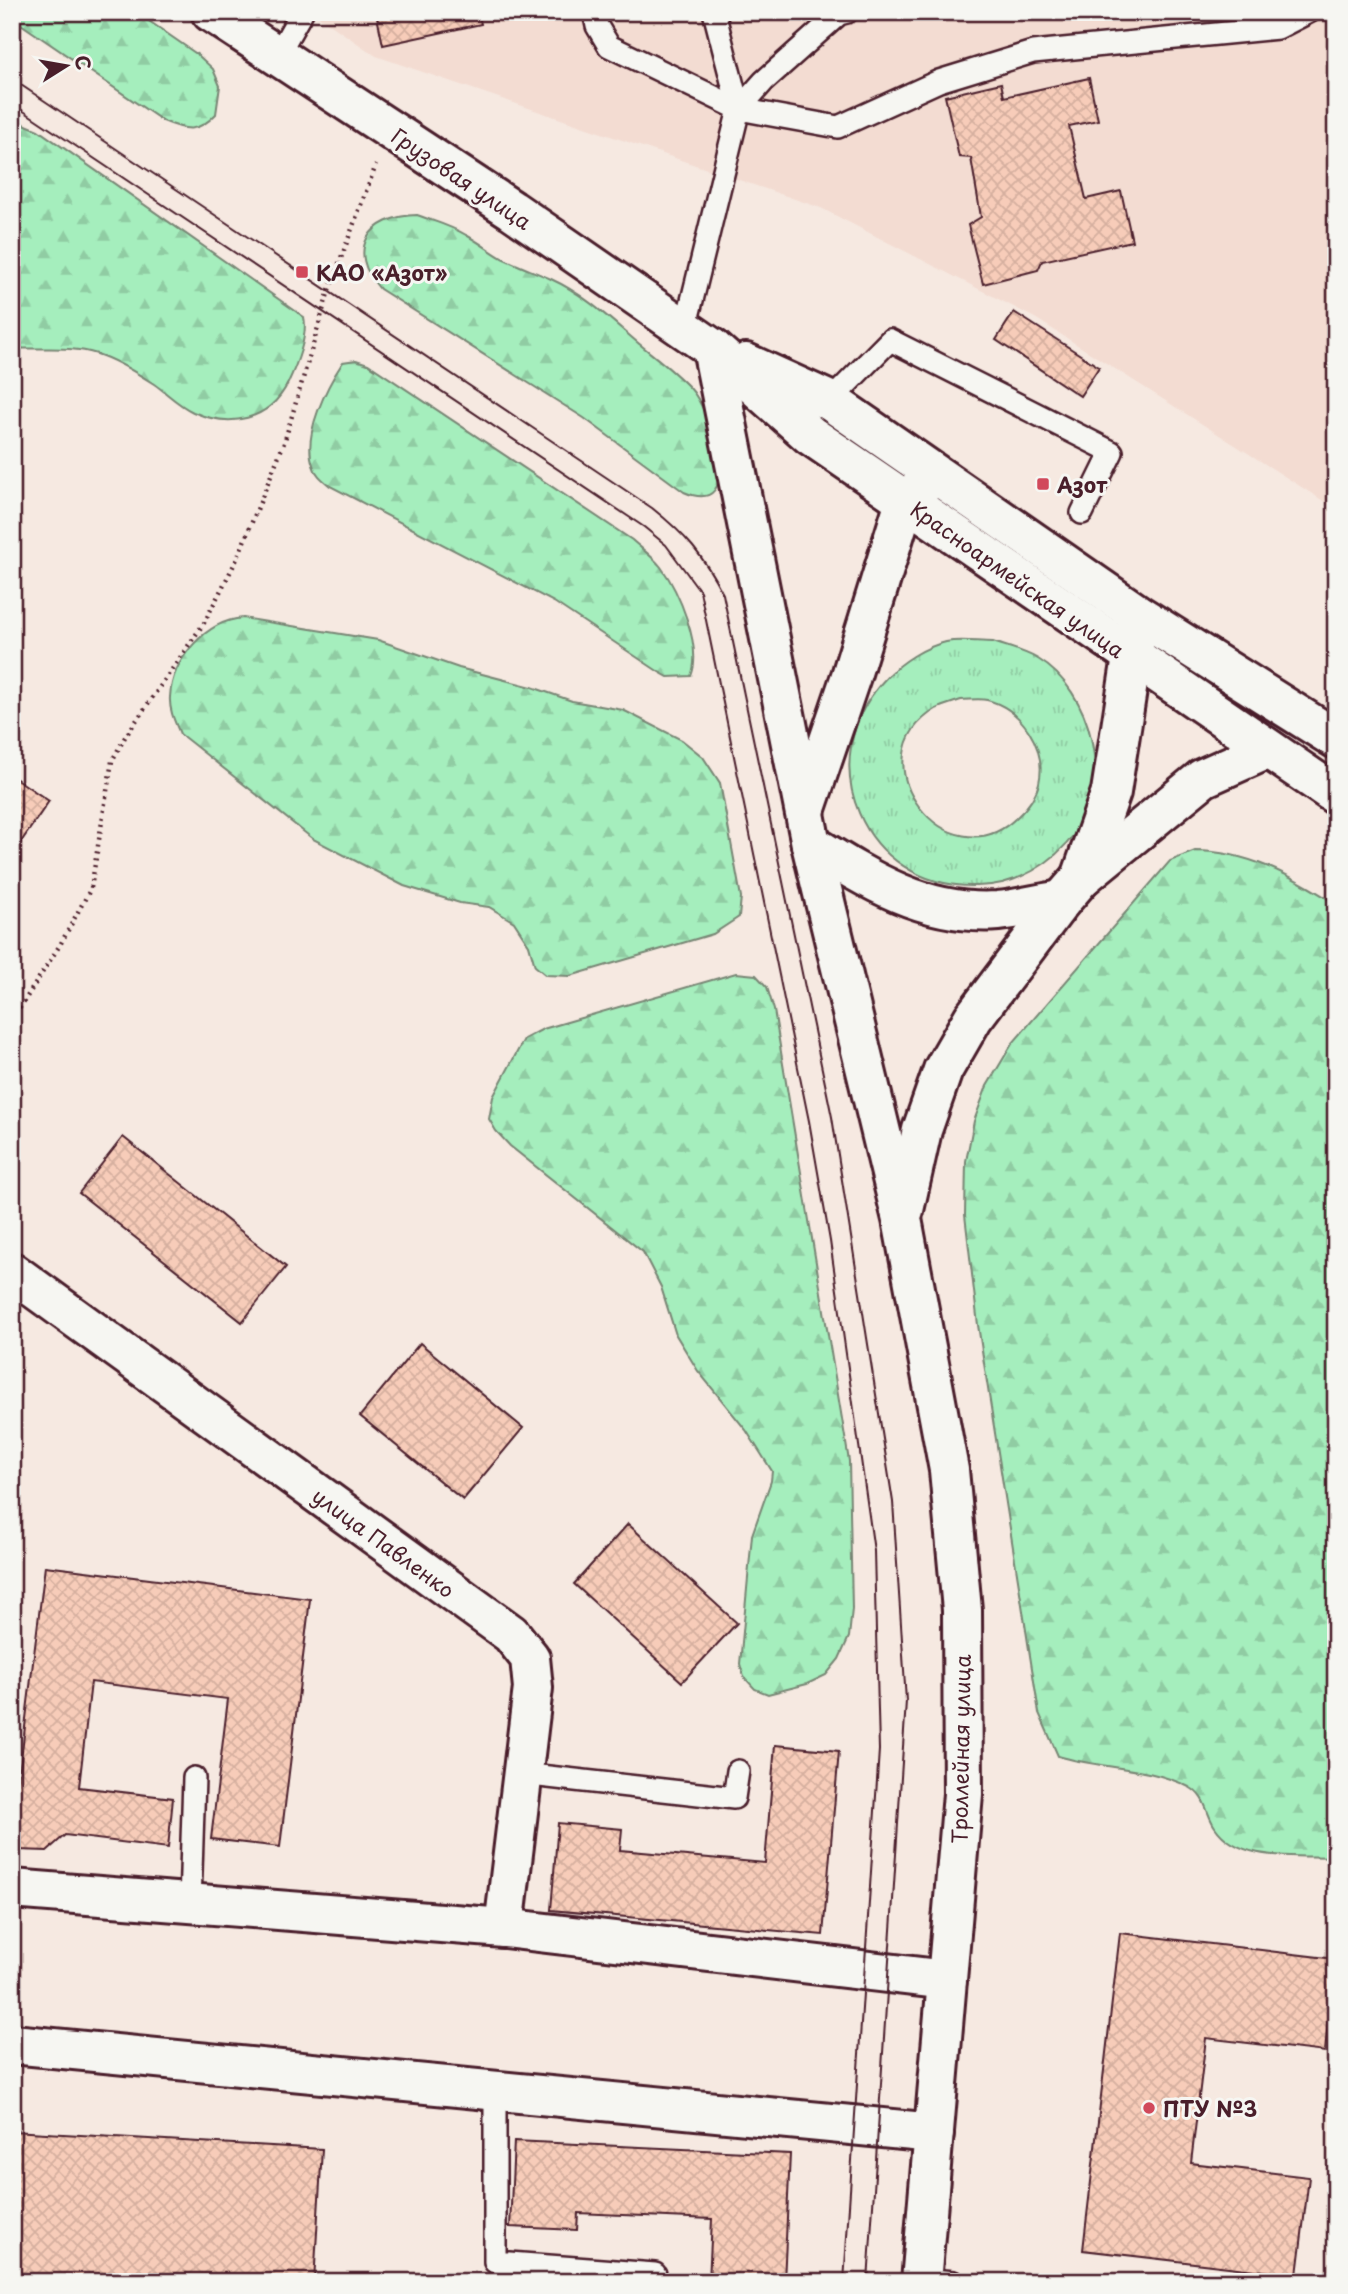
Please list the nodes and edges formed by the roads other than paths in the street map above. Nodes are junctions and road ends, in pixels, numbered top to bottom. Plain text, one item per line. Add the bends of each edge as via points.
1 (211, 12) edge
2 (302, 12) edge
3 (594, 12) edge
4 (714, 12) edge
5 (847, 12) edge
6 (1309, 12) edge
7 (277, 56) junction
8 (739, 109) junction
9 (699, 339) junction
10 (830, 401) junction
11 (936, 474) junction
12 (905, 501) junction
13 (1082, 513) dead end
14 (1139, 615) junction
15 (1132, 657) junction
16 (1336, 739) edge
17 (1266, 750) junction
18 (1336, 795) edge
19 (808, 828) junction
20 (1071, 889) junction
21 (902, 1219) junction
22 (12, 1272) edge
23 (738, 1771) dead end
24 (522, 1773) junction
25 (194, 1778) dead end
26 (12, 1889) edge
27 (190, 1903) junction
28 (504, 1928) junction
29 (947, 1980) junction
30 (12, 2044) edge
31 (495, 2092) junction
32 (934, 2133) junction
33 (932, 2281) edge
34 (655, 2282) edge

1 - 7 street, Грузовая улица
2 - 7 lane
3 - 8 lane via 609,46
4 - 8 lane
5 - 8 lane via 839,14 764,81
6 - 8 lane via 1278,28 1033,52 939,81 838,127
7 - 9 street, Грузовая улица
8 - 9 lane
9 - 10 street, Красноармейская улица
9 - 12 street, Красноармейская улица via 810,435
9 - 19 street, Троллейная улица
10 - 11 street, Красноармейская улица
10 - 13 lane via 890,340 1112,452
11 - 12 street
11 - 14 street, Красноармейская улица
12 - 15 street, Красноармейская улица
12 - 19 street
14 - 15 street
14 - 16 street, Красноармейская улица
15 - 17 street, Красноармейская улица
15 - 20 street via 1111,792
17 - 18 street, Красноармейская улица
17 - 20 street via 1203,778
19 - 20 street via 902,897 952,911 999,911
19 - 21 street, Троллейная улица
20 - 21 street via 974,1018 943,1070 922,1130
21 - 29 street, Троллейная улица via 949,1471 962,1610 963,1794
22 - 24 street, улица Павленко via 511,1634 530,1658 533,1688
23 - 24 lane via 734,1798
24 - 28 street, улица Павленко
25 - 27 lane
26 - 27 street
27 - 28 street
28 - 29 street
29 - 32 street, Троллейная улица
30 - 31 street
31 - 32 street
31 - 34 lane via 495,2262 655,2274
32 - 33 street, Троллейная улица

